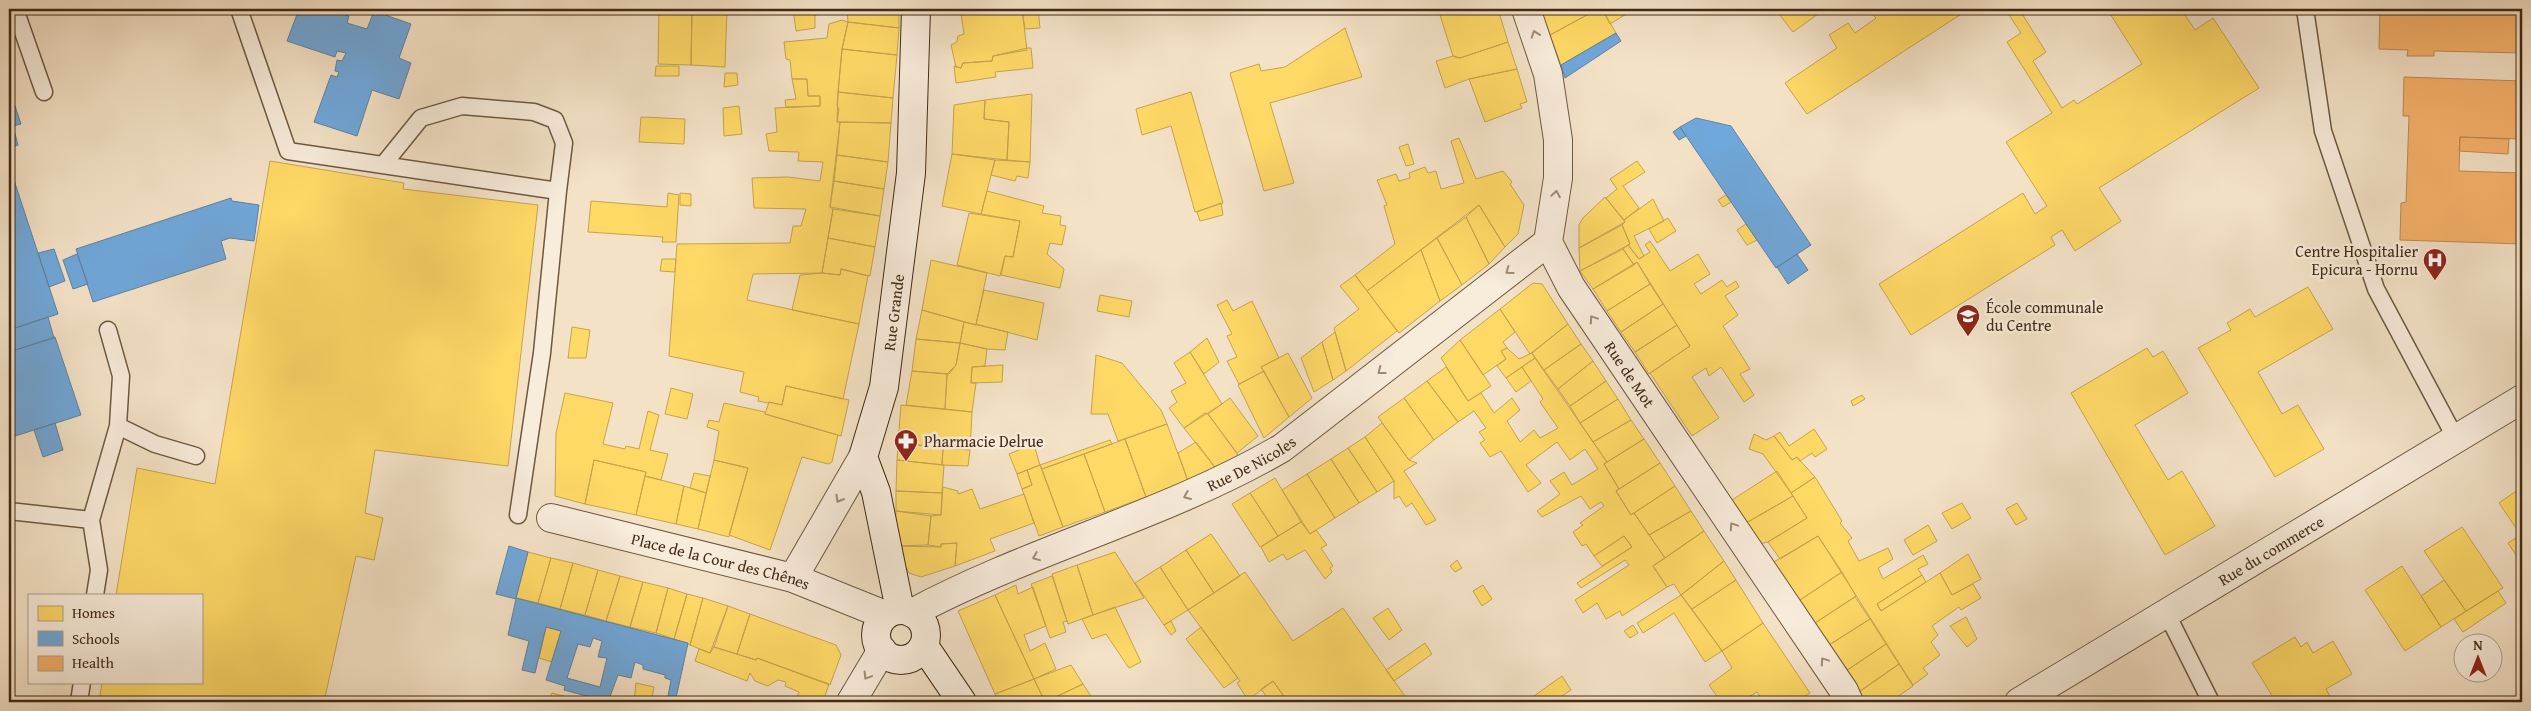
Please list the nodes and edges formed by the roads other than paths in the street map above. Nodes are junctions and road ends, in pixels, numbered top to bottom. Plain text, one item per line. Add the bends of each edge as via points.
1 (15, 9) edge
2 (238, 9) edge
3 (916, 9) edge
4 (1526, 9) edge
5 (2305, 9) edge
6 (44, 92) dead end
7 (383, 164) junction
8 (558, 191) junction
9 (1548, 242) junction
10 (108, 330) dead end
11 (2522, 398) edge
12 (118, 426) junction
13 (2456, 439) junction
14 (196, 456) dead end
15 (863, 457) junction
16 (9, 511) edge
17 (518, 515) dead end
18 (551, 518) dead end
19 (91, 520) junction
20 (793, 578) junction
21 (96, 594) edge
22 (899, 612) junction
23 (2167, 614) junction
24 (924, 646) junction
25 (882, 650) junction
26 (82, 684) edge
27 (79, 702) edge
28 (851, 702) edge
29 (962, 702) edge
30 (1849, 702) edge
31 (2020, 702) edge
32 (2212, 702) edge

1 - 6 lane
2 - 7 lane via 288,151
3 - 15 street, Rue Grande via 911,172 884,387
9 -> 4 street via 1558,178 1558,140 1548,74
5 - 13 lane via 2322,131 2376,289
7 - 8 lane
7 - 8 lane via 420,118 462,106 534,112 555,120 564,143
8 - 17 lane via 542,353
9 -> 22 street, Rue De Nicoles via 1282,448 1239,473
30 -> 9 street, Rue de Mot via 1571,287
10 - 12 lane via 120,376
11 - 13 street, Rue du commerce
12 - 14 lane via 155,444
12 - 19 lane
13 - 23 street, Rue du commerce
15 -> 20 street, Rue Grande
15 - 22 street via 876,492
16 - 19 lane
18 - 20 street, Place de la Cour des Chênes
19 - 21 lane via 99,570
20 - 22 street, Place de la Cour des Chênes
22 - 24 street via 920,618 925,627
22 - 25 street via 876,632
23 - 31 street, Rue du commerce
23 - 32 lane
24 - 25 street via 918,654 899,660
24 - 29 street
25 -> 28 street
26 - 27 lane

